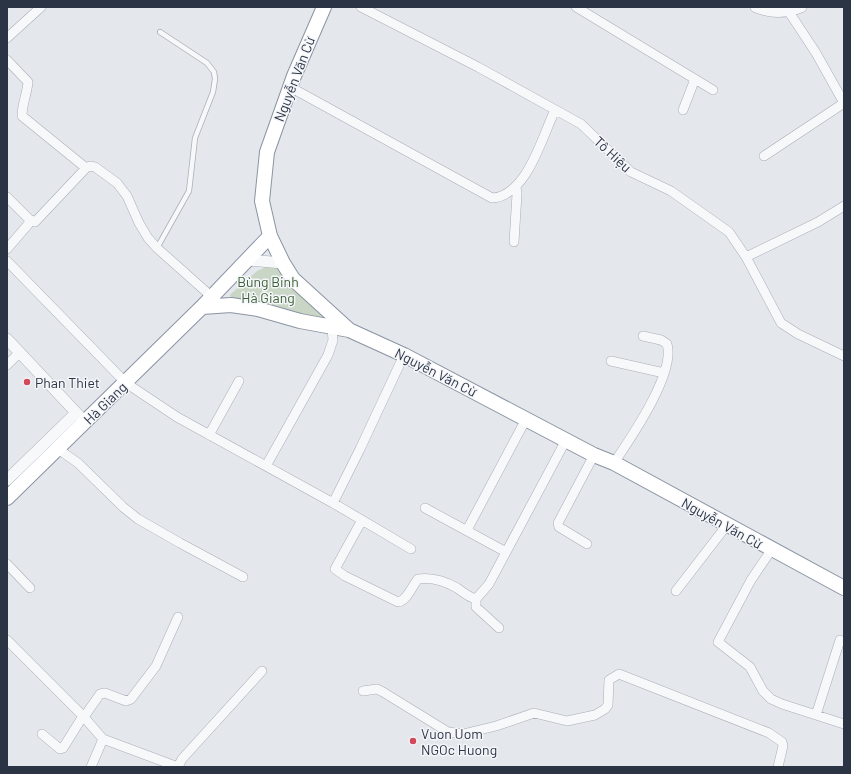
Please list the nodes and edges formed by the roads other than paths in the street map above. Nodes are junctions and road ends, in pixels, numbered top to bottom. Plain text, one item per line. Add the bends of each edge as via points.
1 (41, 7) edge
2 (324, 7) edge
3 (361, 7) edge
4 (576, 7) edge
5 (756, 7) edge
6 (801, 7) edge
7 (592, 10) edge
8 (790, 12) junction
9 (160, 32) dead end
10 (7, 38) edge
11 (7, 60) edge
12 (695, 79) junction
13 (290, 86) junction
14 (713, 90) dead end
15 (844, 103) edge
16 (554, 110) junction
17 (683, 110) dead end
18 (764, 156) dead end
19 (86, 168) junction
20 (516, 187) junction
21 (7, 197) edge
22 (844, 206) edge
23 (31, 221) junction
24 (270, 236) junction
25 (514, 242) dead end
26 (157, 248) junction
27 (7, 249) edge
28 (746, 258) junction
29 (248, 260) junction
30 (7, 261) edge
31 (283, 263) junction
32 (212, 297) junction
33 (202, 308) junction
34 (332, 328) junction
35 (349, 330) junction
36 (643, 336) dead end
37 (7, 339) edge
38 (20, 352) junction
39 (404, 355) junction
40 (844, 356) edge
41 (611, 361) dead end
42 (7, 365) edge
43 (664, 373) junction
44 (239, 380) dead end
45 (126, 383) junction
46 (81, 418) junction
47 (526, 419) junction
48 (209, 435) junction
49 (566, 440) junction
50 (58, 449) junction
51 (594, 455) junction
52 (614, 464) junction
53 (266, 466) junction
54 (7, 480) edge
55 (7, 498) edge
56 (333, 502) junction
57 (425, 508) dead end
58 (362, 520) junction
59 (727, 525) junction
60 (467, 530) junction
61 (587, 544) dead end
62 (411, 549) dead end
63 (772, 549) junction
64 (506, 552) junction
65 (7, 564) edge
66 (243, 577) dead end
67 (30, 588) dead end
68 (844, 588) edge
69 (676, 591) dead end
70 (476, 599) junction
71 (178, 617) dead end
72 (499, 628) dead end
73 (7, 640) edge
74 (840, 640) dead end
75 (262, 671) dead end
76 (363, 691) dead end
77 (816, 715) junction
78 (83, 716) junction
79 (844, 724) edge
80 (42, 734) dead end
81 (103, 739) junction
82 (91, 767) edge
83 (178, 767) edge
84 (778, 767) edge

1 - 10 street
2 - 13 highway, Nguyễn Văn Cừ
3 - 16 street, Tô Hiệu via 478,67
4 - 7 street
5 - 8 street via 765,11
6 - 8 street
7 - 12 street
8 - 15 street
9 - 26 lane via 207,63 214,72 215,79 213,92 195,138 189,191
11 - 19 street via 28,82 22,116
12 - 14 street
12 - 17 street
13 - 20 street via 488,197 497,198
13 - 24 highway, Nguyễn Văn Cừ via 267,152 262,201
15 - 18 street
16 - 20 street via 526,176
16 - 28 street, Tô Hiệu via 581,124 631,172 671,191 714,220 729,232
19 - 23 street via 38,220
19 - 26 street via 95,167 117,182 127,196 143,231
20 - 25 street via 518,194
21 - 23 street
22 - 28 street
23 - 27 street
24 - 29 highway, Hà Giang
24 - 31 highway, Nguyễn Văn Cừ
26 - 32 street
28 - 40 street, Tô Hiệu via 781,323
29 - 31 street
29 - 32 highway, Hà Giang
30 - 45 street
31 - 35 highway, Nguyễn Văn Cừ via 293,279
32 - 33 highway, Hà Giang
33 - 34 highway via 231,305 252,308
33 - 45 highway, Hà Giang
34 - 35 highway
34 - 53 street via 333,340 328,355
35 - 39 highway, Nguyễn Văn Cừ
36 - 43 street via 667,344
37 - 38 street
38 - 42 street
38 - 46 street
39 - 47 highway, Nguyễn Văn Cừ
39 - 56 street
41 - 43 street
43 - 52 street via 645,415
44 - 48 street
45 - 46 highway, Hà Giang
45 - 48 street
46 - 50 highway, Hà Giang
46 - 54 street, Hà Giang
47 - 49 highway, Nguyễn Văn Cừ
47 - 60 street
48 - 53 street
49 - 51 highway, Nguyễn Văn Cừ
49 - 64 street
50 - 55 highway, Hà Giang
50 - 66 street via 138,519
51 - 52 highway, Nguyễn Văn Cừ
51 - 61 street via 558,523 559,527
52 - 59 highway, Nguyễn Văn Cừ
53 - 56 street
56 - 58 street
57 - 60 street
58 - 62 street
58 - 70 street via 335,569 345,576 398,602 408,594 418,579 424,578 432,578 456,587
59 - 63 highway, Nguyễn Văn Cừ
59 - 69 street
60 - 64 street
63 - 68 highway, Nguyễn Văn Cừ
63 - 77 street via 751,580 718,642 750,668 763,691 771,699
64 - 70 street via 489,584
65 - 67 street
70 - 72 street via 476,607
71 - 78 street via 156,666 131,699 126,701 105,693 100,694
73 - 78 street
74 - 77 street
75 - 83 street via 182,759
76 - 84 street via 377,689 448,732 463,734 534,713 567,721 595,715 605,710 608,705 609,680 619,674 769,733 782,742
77 - 79 street
78 - 80 street via 63,748 55,746
78 - 81 street
81 - 82 street
81 - 83 street

